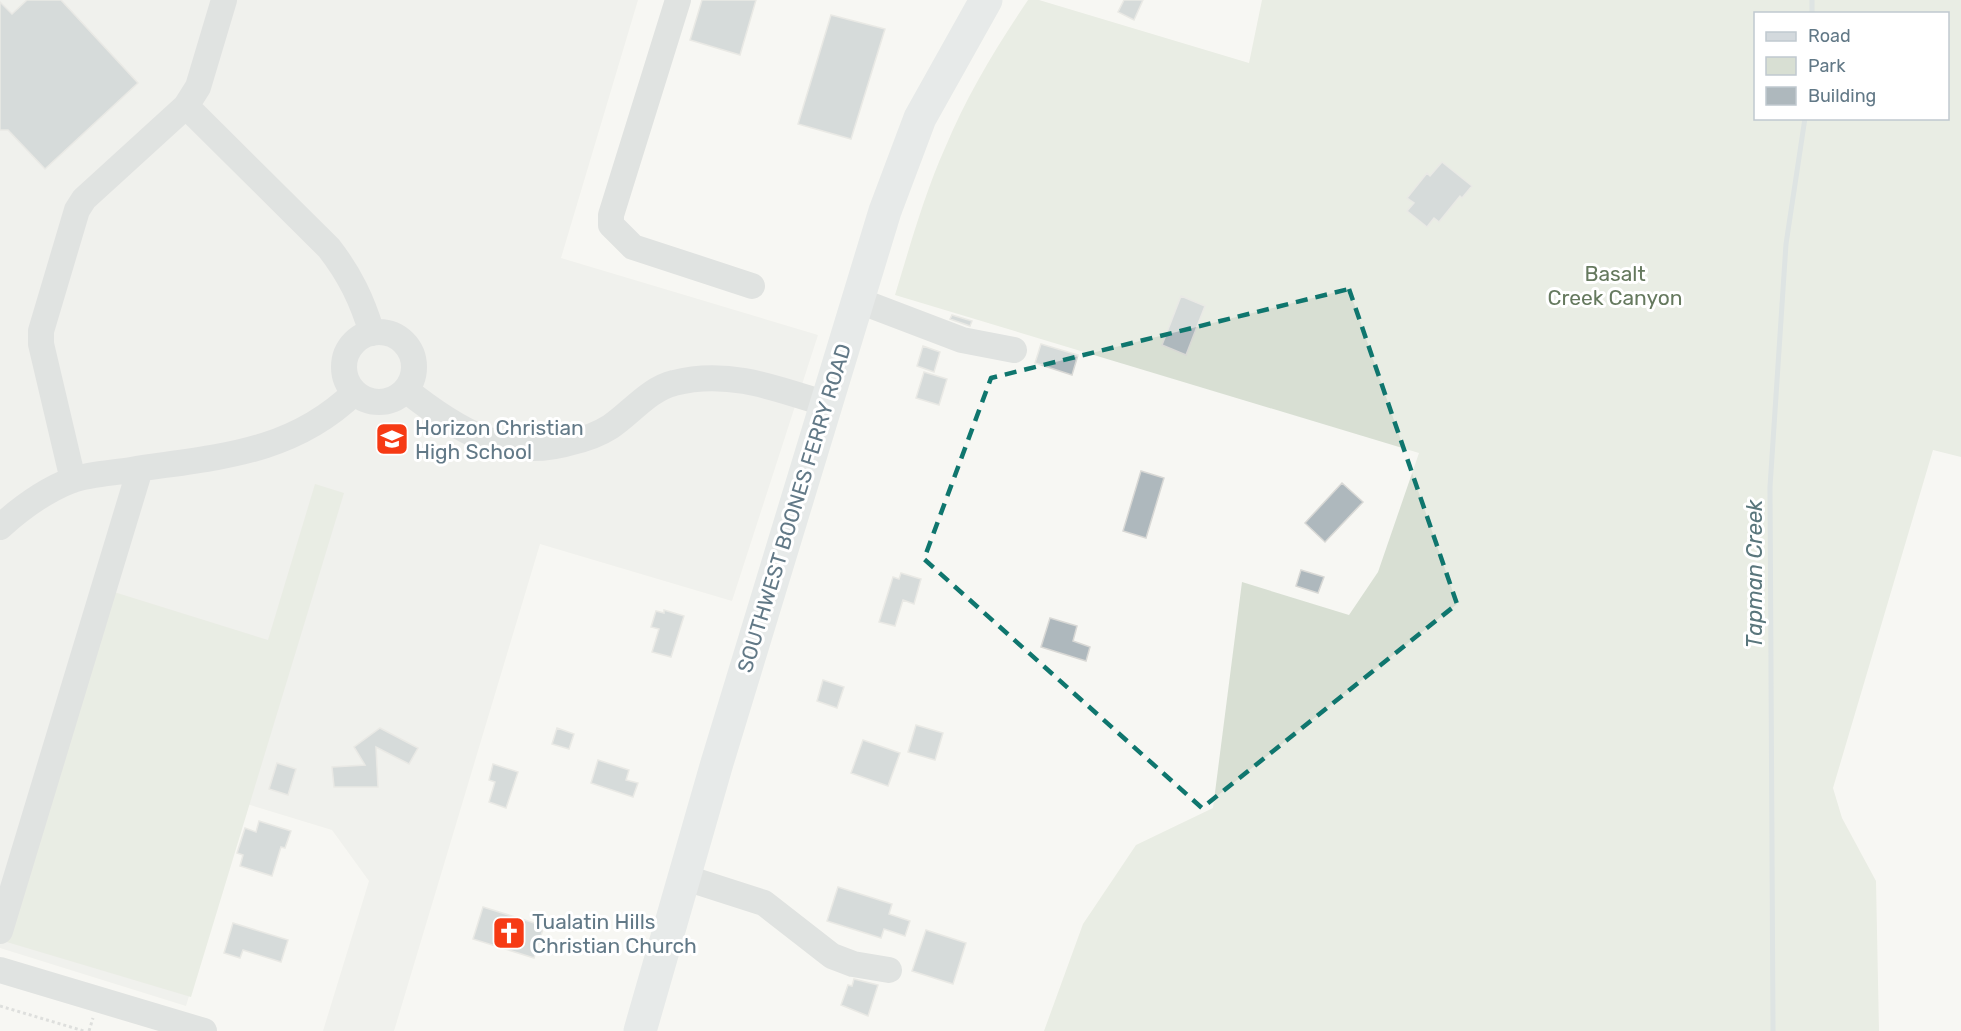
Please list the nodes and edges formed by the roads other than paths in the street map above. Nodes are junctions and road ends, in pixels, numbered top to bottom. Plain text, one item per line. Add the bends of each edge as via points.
1 (224, 0) edge
2 (678, 0) edge
3 (986, 0) edge
4 (186, 106) junction
5 (752, 285) dead end
6 (857, 300) junction
7 (372, 333) junction
8 (1014, 350) dead end
9 (406, 390) junction
10 (354, 393) junction
11 (826, 404) junction
12 (141, 469) junction
13 (74, 480) junction
14 (0, 527) edge
15 (683, 877) junction
16 (6, 888) edge
17 (0, 931) edge
18 (0, 970) edge
19 (889, 970) dead end
20 (204, 1031) edge
21 (640, 1031) edge

1 - 4 street via 198,87
2 - 5 street via 611,225 633,247
3 - 6 main road, SOUTHWEST BOONES FERRY ROAD via 920,118
4 - 7 street via 329,248 361,296
4 - 13 street via 77,210 41,338
6 - 8 street via 962,340
6 - 11 main road, SOUTHWEST BOONES FERRY ROAD
7 - 9 street via 385,332 396,337 412,355 412,379
7 - 10 street via 353,343 347,352 344,373
9 - 10 street via 397,397 375,402
9 - 11 street via 458,428 490,443 523,449 556,447 583,439 610,427 651,394 672,383 706,377 740,379
10 - 12 street via 305,430 281,441 241,453
11 - 15 main road, SOUTHWEST BOONES FERRY ROAD
12 - 13 street
12 - 16 street
13 - 14 street via 34,501
15 - 19 street via 764,903 832,956
15 - 21 main road, SOUTHWEST BOONES FERRY ROAD
16 - 17 street
18 - 20 street

